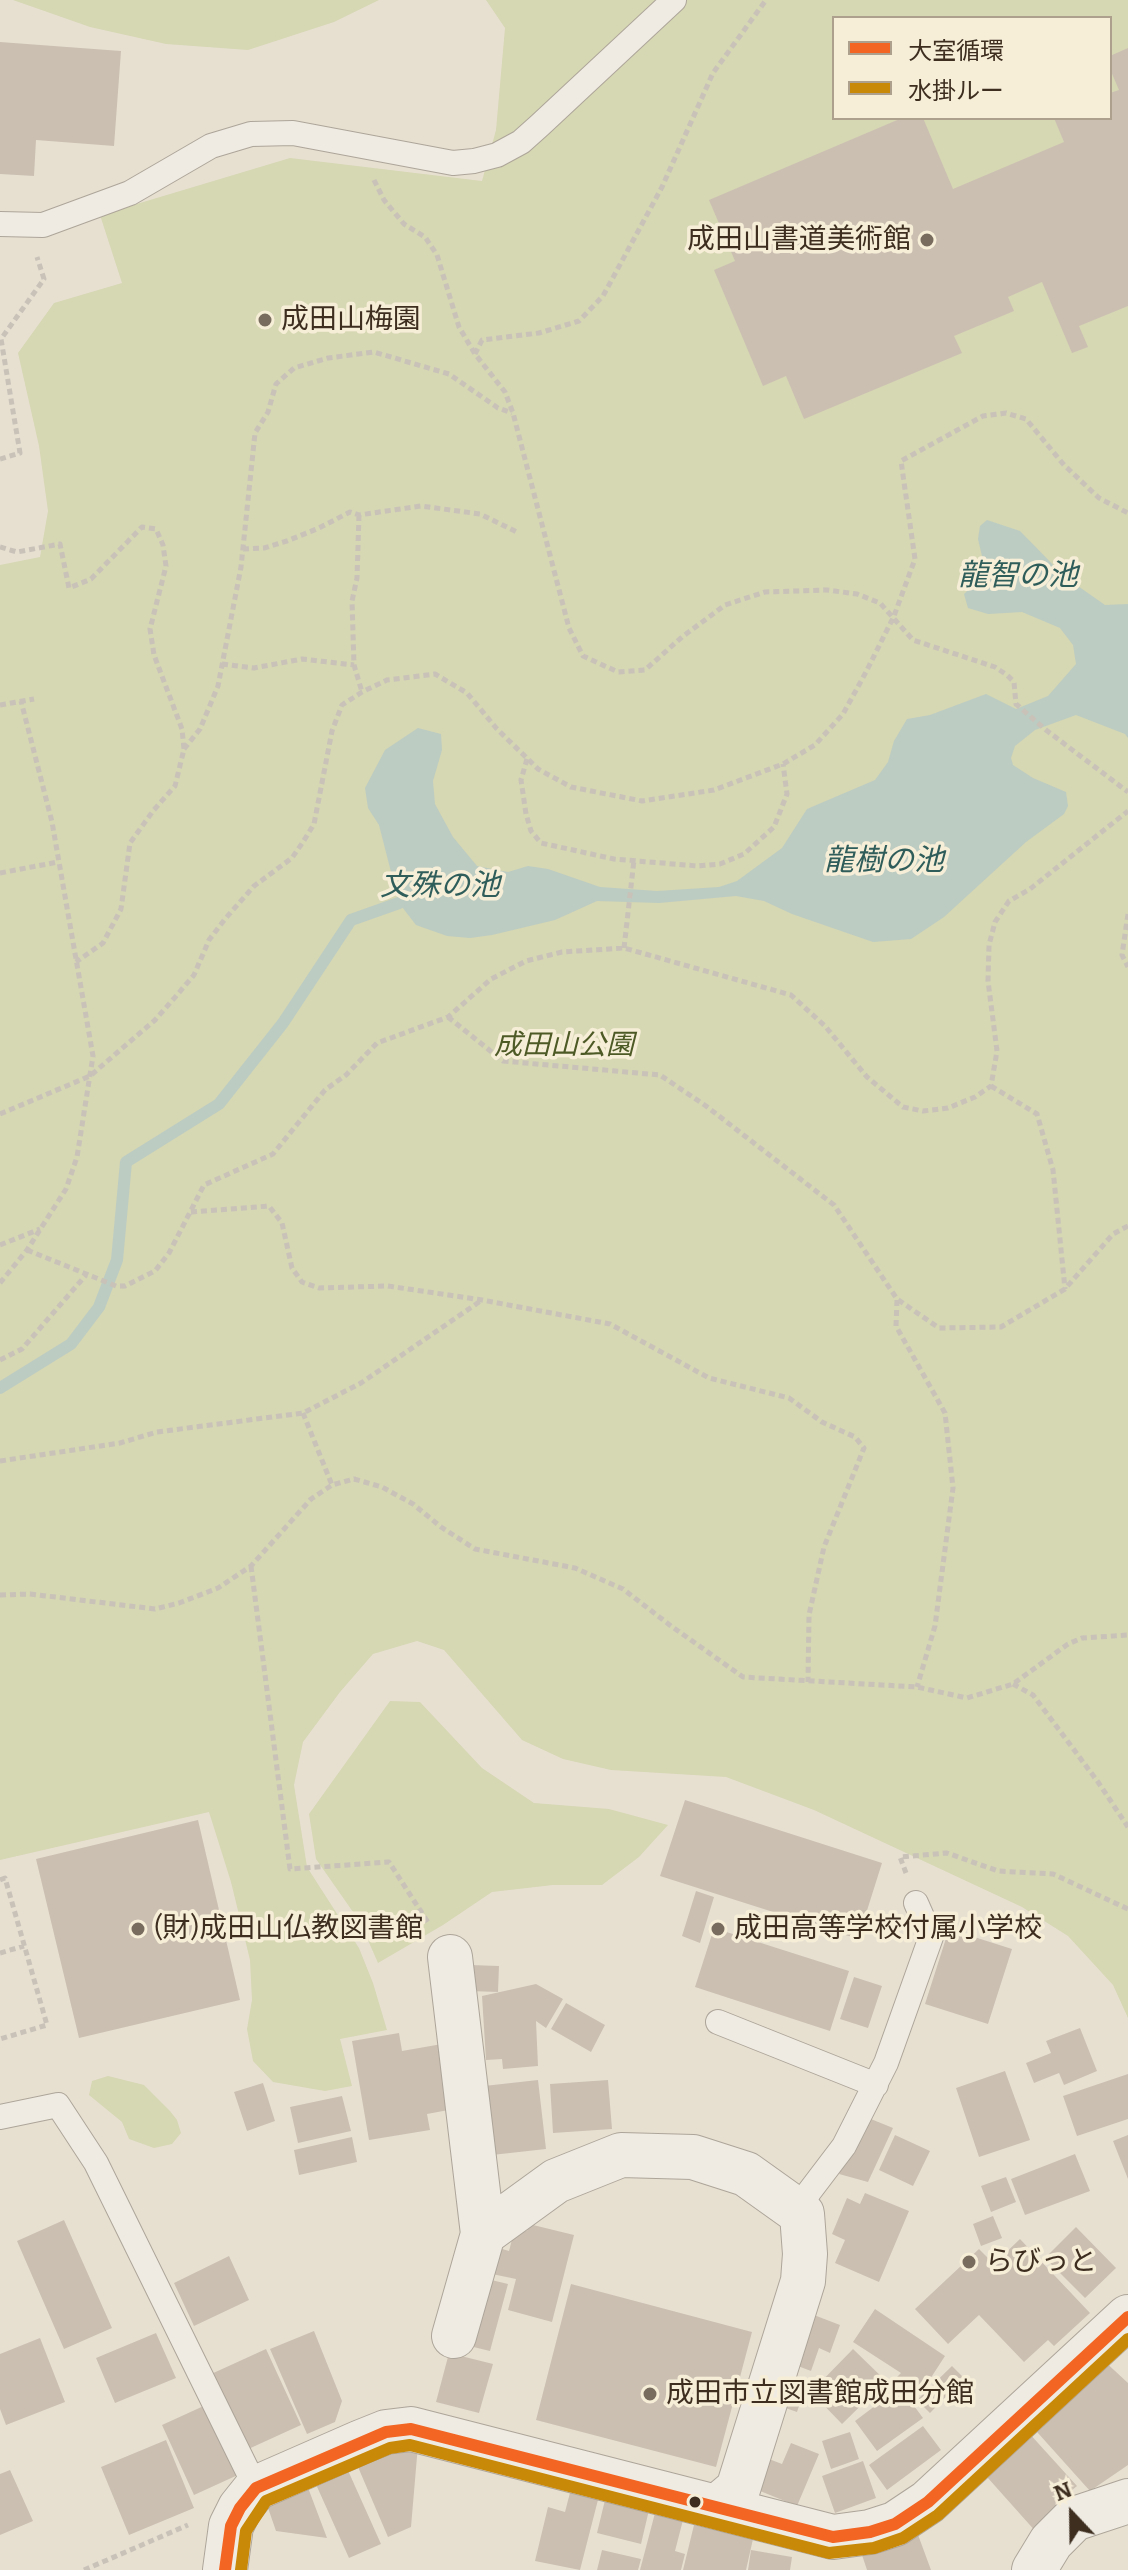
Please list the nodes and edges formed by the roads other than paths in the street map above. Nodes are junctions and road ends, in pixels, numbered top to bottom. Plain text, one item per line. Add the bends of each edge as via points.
1 (674, 0) edge
2 (0, 224) edge
3 (916, 1903) road end
4 (450, 1957) road end
5 (718, 2022) dead end
6 (876, 2085) junction
7 (0, 2117) edge
8 (802, 2214) junction
9 (483, 2234) junction
10 (1128, 2317) edge
11 (454, 2336) dead end
12 (256, 2488) junction
13 (1128, 2501) edge
14 (718, 2506) junction
15 (838, 2554) edge
16 (225, 2570) edge
17 (1034, 2570) edge

1 - 2 lane via 521,142 497,155 453,163 269,132 230,139 130,193 43,225
3 - 6 lane via 931,1937
4 - 9 street
5 - 6 lane
6 - 8 lane via 844,2146 806,2196
7 - 12 lane via 58,2105 96,2163
8 - 9 street via 746,2174 693,2157 621,2155 556,2181
8 - 14 street via 803,2281 738,2489
9 - 11 street
10 - 15 street via 928,2502
12 - 14 street via 386,2432 411,2429
12 - 16 street via 231,2526
13 - 17 street via 1074,2519
14 - 15 street

